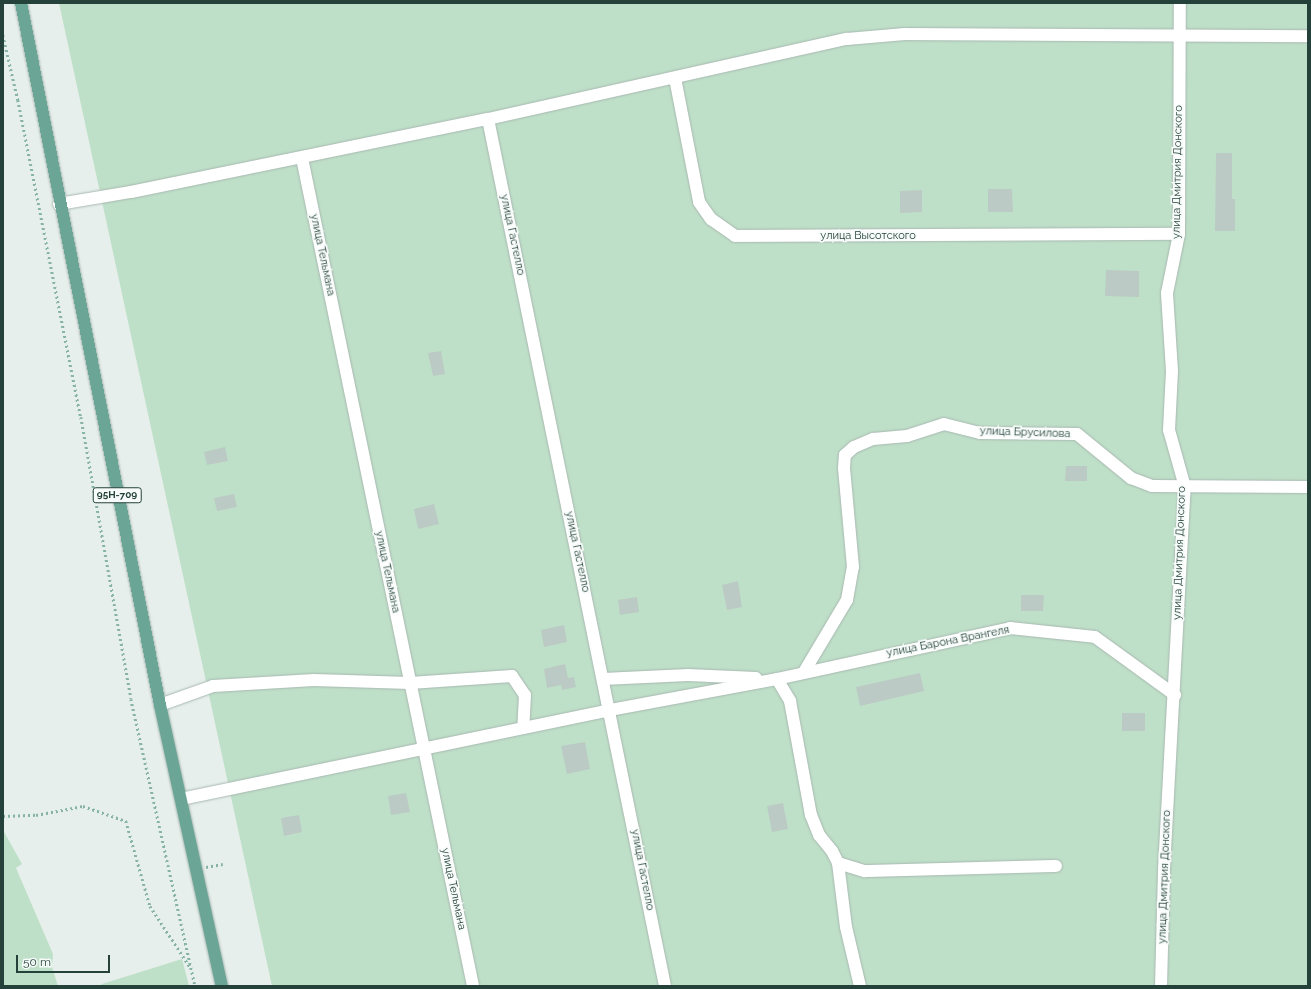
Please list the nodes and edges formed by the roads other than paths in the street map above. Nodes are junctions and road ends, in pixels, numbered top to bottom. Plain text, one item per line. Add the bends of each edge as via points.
1 (21, 3) edge
2 (1180, 3) edge
3 (1179, 35) junction
4 (1308, 36) edge
5 (675, 78) junction
6 (488, 119) junction
7 (302, 158) junction
8 (59, 204) junction
9 (1179, 234) junction
10 (1185, 487) junction
11 (1308, 487) edge
12 (804, 672) junction
13 (603, 679) junction
14 (777, 679) junction
15 (410, 683) junction
16 (1175, 695) junction
17 (160, 705) junction
18 (610, 710) junction
19 (523, 728) junction
20 (425, 749) junction
21 (181, 799) junction
22 (838, 863) junction
23 (1056, 866) dead end
24 (222, 986) edge
25 (473, 986) edge
26 (665, 986) edge
27 (860, 986) edge
28 (1161, 986) edge

1 - 8 main road, 95Н-709
2 - 3 street, улица Дмитрия Донского
3 - 4 street
3 - 5 street via 905,34 847,40
3 - 9 street, улица Дмитрия Донского
5 - 6 street
5 - 9 street, улица Высотского via 699,202 711,220 735,236
6 - 7 street
6 - 13 street, улица Гастелло
7 - 8 street
7 - 15 street, улица Тельмана
8 - 17 main road, 95Н-709
9 - 10 street, улица Дмитрия Донского via 1167,293 1172,372 1169,430
10 - 11 street, улица Брусилова
10 - 12 street, улица Брусилова via 1152,486 1131,478 1077,434 980,433 944,424 920,433 873,439 854,446 846,455 844,468 853,567 847,600
10 - 16 street, улица Дмитрия Донского
12 - 14 street, улица Барона Врангеля
12 - 16 street, улица Барона Врангеля via 1010,628 1095,637
13 - 14 street via 688,675
13 - 18 street, улица Гастелло
14 - 18 street
14 - 22 street via 790,701 811,815 818,835 832,851
15 - 17 street via 314,680 213,686
15 - 19 street via 512,676 525,695
15 - 20 street, улица Тельмана
16 - 28 street, улица Дмитрия Донского via 1164,869
17 - 21 main road, 95Н-709
18 - 19 street
18 - 26 street, улица Гастелло
19 - 20 street
20 - 21 street
20 - 25 street, улица Тельмана
21 - 24 main road, 95Н-709
22 - 23 street via 865,871
22 - 27 street via 846,927

